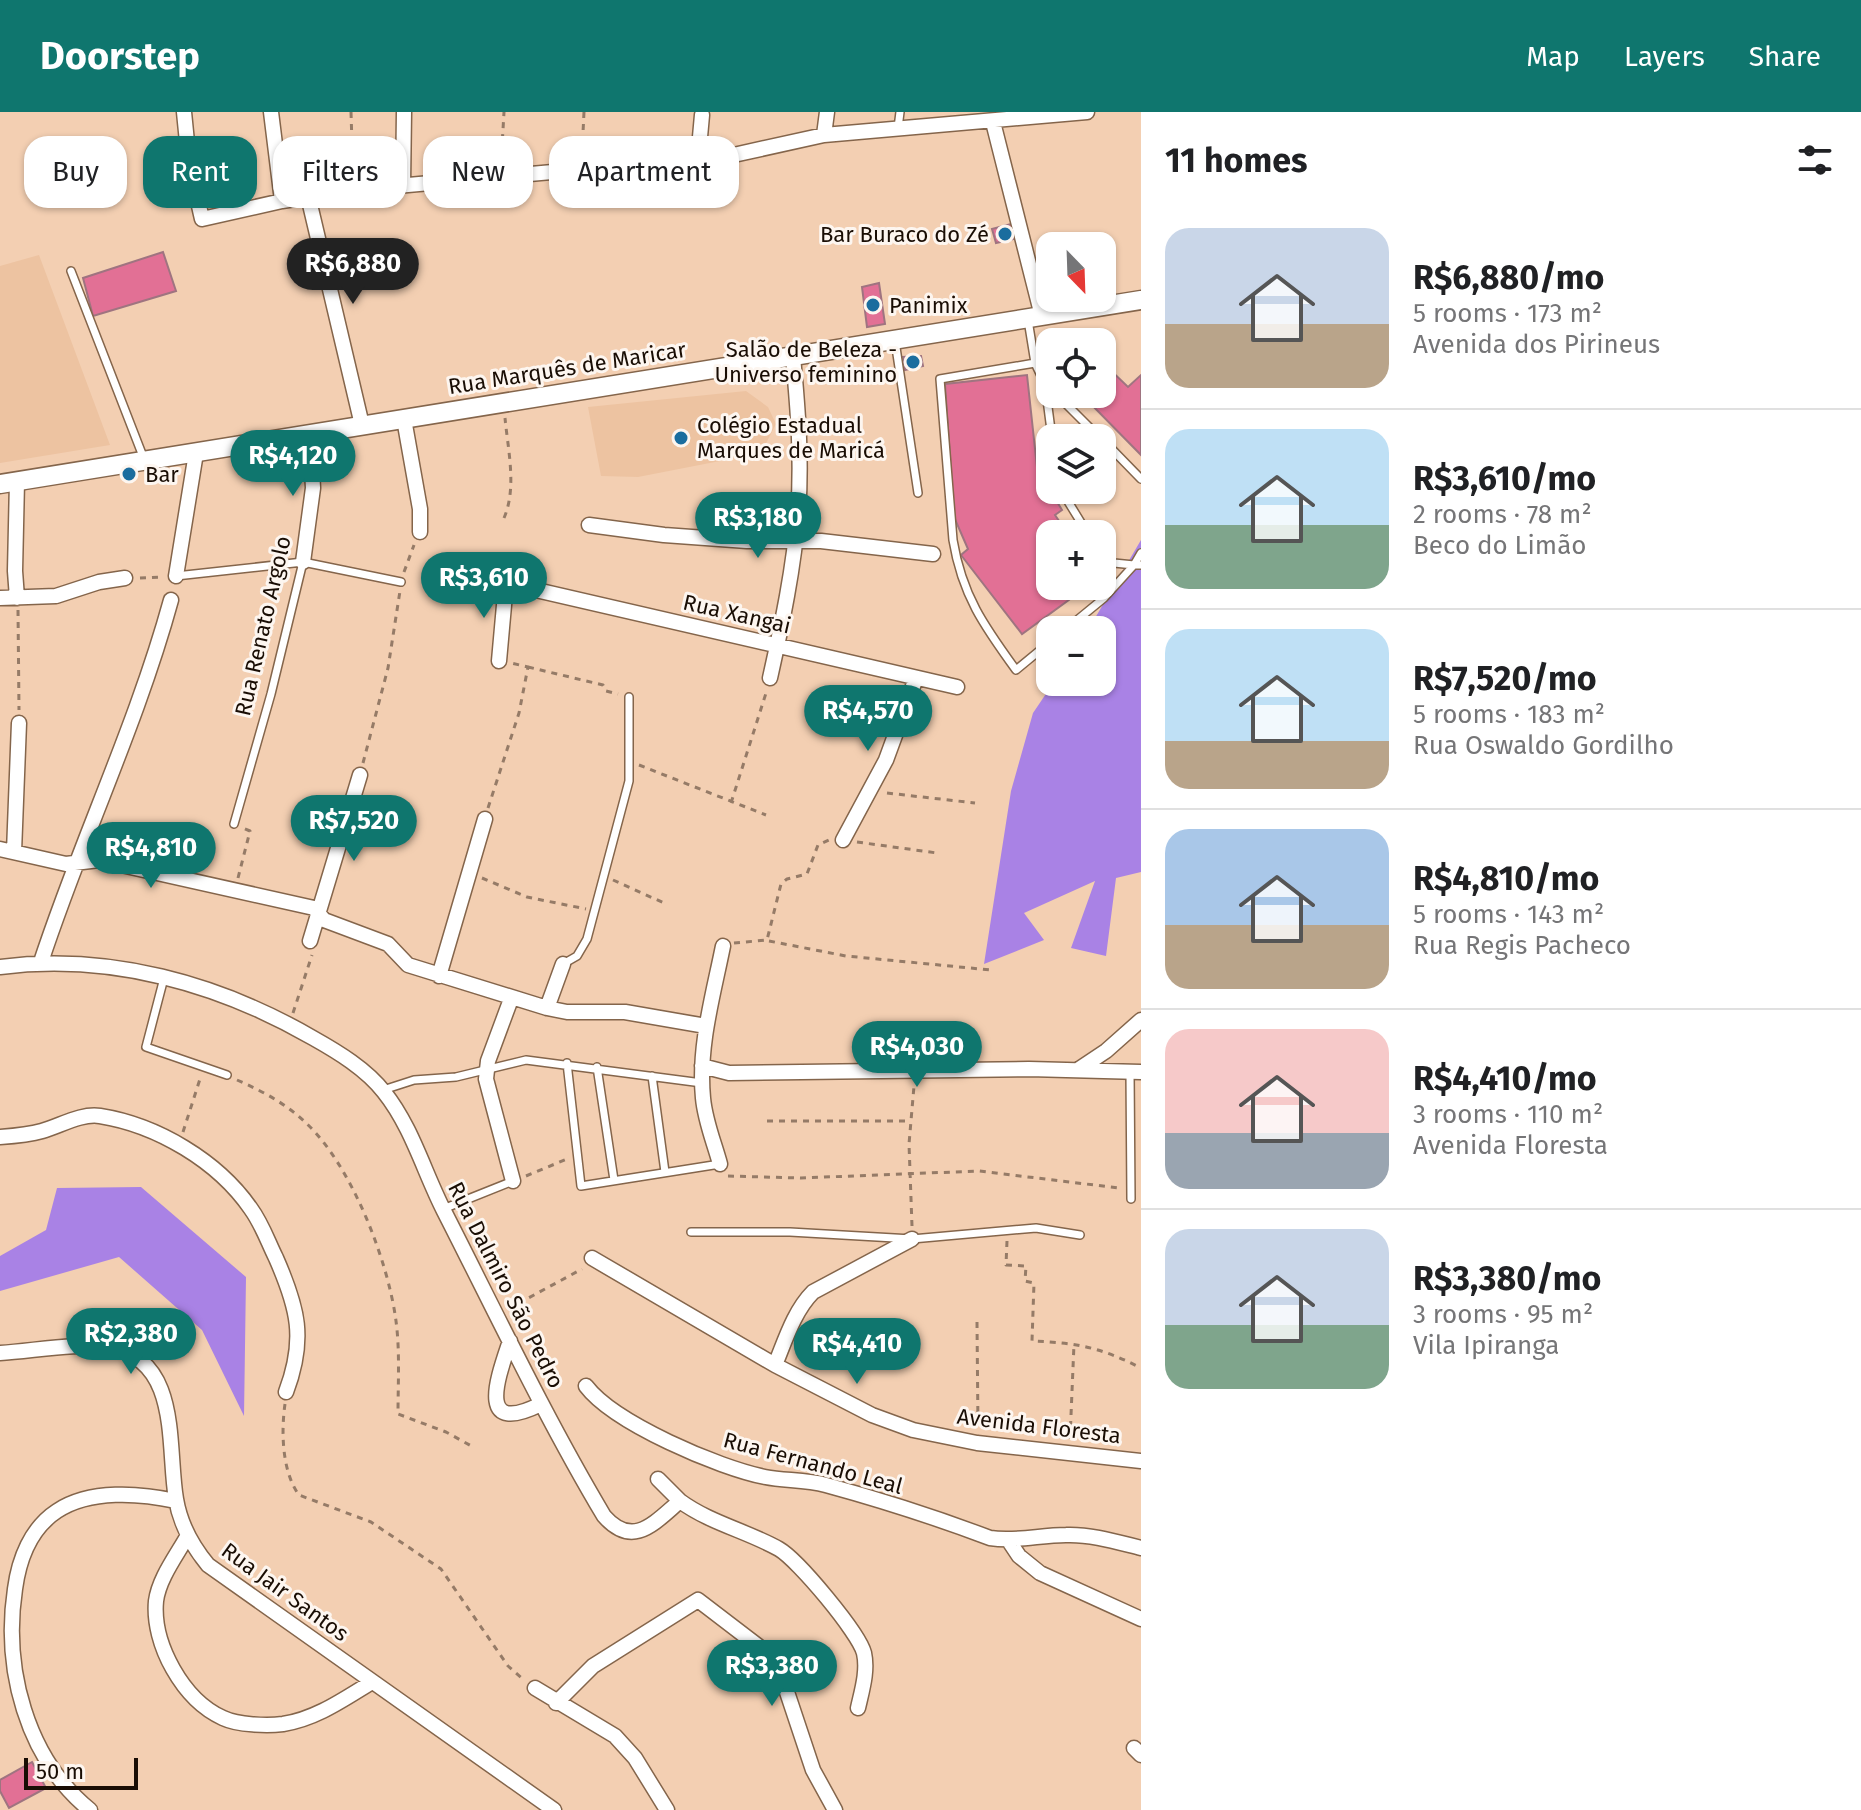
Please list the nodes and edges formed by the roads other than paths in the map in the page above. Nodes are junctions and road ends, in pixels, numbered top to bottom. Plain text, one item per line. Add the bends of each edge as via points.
1 (184, 112) edge
2 (271, 112) edge
3 (404, 112) edge
4 (827, 112) edge
5 (900, 112) edge
6 (1087, 112) edge
7 (1068, 113) edge
8 (702, 115) dead end
9 (993, 122) junction
10 (898, 130) junction
11 (824, 135) junction
12 (274, 136) edge
13 (404, 136) edge
14 (700, 136) edge
15 (739, 154) edge
16 (549, 172) edge
17 (407, 185) edge
18 (273, 203) edge
19 (311, 208) edge
20 (71, 271) dead end
21 (1141, 300) edge
22 (1035, 318) junction
23 (895, 341) junction
24 (793, 357) junction
25 (1035, 363) joint
26 (1070, 408) edge
27 (404, 419) junction
28 (1086, 424) edge
29 (362, 425) junction
30 (310, 434) junction
31 (196, 453) junction
32 (1116, 454) edge
33 (145, 461) junction
34 (1141, 479) edge
35 (9, 482) edge
36 (918, 493) dead end
37 (589, 525) dead end
38 (420, 532) road end
39 (796, 540) junction
40 (1141, 553) edge
41 (933, 554) dead end
42 (303, 562) junction
43 (1116, 563) edge
44 (1137, 565) edge
45 (176, 576) joint
46 (125, 578) road end
47 (401, 582) road end
48 (0, 598) edge
49 (17, 598) junction
50 (171, 600) dead end
51 (1082, 616) edge
52 (777, 646) junction
53 (1036, 654) edge
54 (499, 661) road end
55 (770, 678) road end
56 (916, 678) junction
57 (957, 687) dead end
58 (629, 697) road end
59 (19, 723) road end
60 (360, 775) road end
61 (485, 819) road end
62 (234, 824) road end
63 (843, 840) road end
64 (7, 851) edge
65 (77, 862) junction
66 (319, 914) junction
67 (310, 941) road end
68 (723, 946) road end
69 (41, 962) junction
70 (563, 964) joint
71 (0, 967) edge
72 (165, 976) junction
73 (439, 976) junction
74 (511, 999) junction
75 (547, 1008) junction
76 (1141, 1020) edge
77 (706, 1026) junction
78 (567, 1063) junction
79 (702, 1066) junction
80 (597, 1067) junction
81 (486, 1068) junction
82 (1079, 1070) junction
83 (1135, 1072) edge
84 (227, 1075) road end
85 (652, 1076) junction
86 (702, 1083) junction
87 (383, 1090) junction
88 (0, 1137) edge
89 (720, 1164) joint
90 (665, 1172) junction
91 (614, 1180) junction
92 (513, 1181) joint
93 (1131, 1194) road end
94 (443, 1209) junction
95 (691, 1232) dead end
96 (1080, 1235) dead end
97 (912, 1239) junction
98 (592, 1258) road end
99 (510, 1341) junction
100 (0, 1353) edge
101 (775, 1365) junction
102 (586, 1386) dead end
103 (286, 1392) road end
104 (541, 1404) junction
105 (1141, 1461) edge
106 (658, 1479) dead end
107 (176, 1501) junction
108 (680, 1501) junction
109 (188, 1535) junction
110 (1009, 1541) junction
111 (1141, 1548) edge
112 (1141, 1619) edge
113 (372, 1682) junction
114 (535, 1688) road end
115 (556, 1703) junction
116 (858, 1708) dead end
117 (90, 1810) edge
118 (554, 1810) edge
119 (667, 1810) edge
120 (835, 1810) edge

1 - 18 street via 202,219
2 - 12 street
3 - 13 street
4 - 11 street
5 - 10 lane
6 - 7 street
7 - 9 street
8 - 14 street
9 - 10 street
9 - 22 street
10 - 11 street
11 - 15 street
16 - 17 street
19 - 29 street
20 - 33 lane
21 - 22 main road, Rua Marquês de Maricar
22 - 23 main road, Rua Marquês de Maricar
22 - 25 lane
23 - 24 main road, Rua Marquês de Maricar
23 - 36 lane
24 - 27 main road, Rua Marquês de Maricar
24 - 39 street via 799,422
25 - 53 lane via 940,379 953,540 972,606 1016,670
26 - 28 lane
27 - 29 main road, Rua Marquês de Maricar
27 - 38 street
29 - 30 main road, Rua Marquês de Maricar
30 - 31 main road, Rua Marquês de Maricar
30 - 42 street, Rua Renato Argolo via 313,488
31 - 33 main road, Rua Marquês de Maricar
31 - 45 street
32 - 34 lane
33 - 35 main road, Rua Marquês de Maricar
35 - 49 street
37 - 39 street via 664,535
39 - 41 street
39 - 52 street
40 - 44 lane
42 - 45 lane
42 - 47 lane
42 - 62 lane, Rua Renato Argolo
43 - 44 lane
44 - 51 lane
46 - 49 street via 56,596
48 - 49 street
50 - 65 street via 141,699
52 - 54 street, Rua Xangai via 506,583
52 - 55 street
52 - 56 street, Rua Xangai
56 - 57 street, Rua Xangai
56 - 63 street via 886,760
58 - 70 lane via 629,781 583,949
59 - 64 street
60 - 66 street
61 - 73 street
64 - 65 street
65 - 66 street via 99,860 314,908
65 - 69 street
66 - 67 street
66 - 73 street via 382,940 408,965
68 - 77 street
69 - 71 street, Rua Dalmiro São Pedro
69 - 72 street, Rua Dalmiro São Pedro
70 - 75 street
72 - 84 lane via 146,1047
72 - 87 street, Rua Dalmiro São Pedro via 289,1024 352,1062
73 - 74 street
74 - 75 street
74 - 81 street
75 - 77 street via 625,1012
76 - 82 street
77 - 79 street
78 - 80 lane
78 - 81 lane via 526,1060
78 - 91 lane via 581,1186
79 - 82 street via 729,1073
79 - 86 street
80 - 85 lane
80 - 91 lane
81 - 87 lane
81 - 92 street
82 - 83 street
83 - 93 lane
85 - 86 lane
85 - 90 lane
86 - 89 street
87 - 94 street, Rua Dalmiro São Pedro
88 - 103 street via 96,1115 150,1128 179,1143 227,1182 264,1231 290,1291 299,1344
89 - 90 lane
90 - 91 lane
92 - 94 lane
94 - 99 street, Rua Dalmiro São Pedro
95 - 97 lane
96 - 97 lane via 1036,1228
97 - 101 street via 813,1292
98 - 101 street, Avenida Floresta
99 - 104 street, Rua Dalmiro São Pedro
99 - 104 street via 497,1382 497,1404 511,1415
100 - 107 street, Rua Jair Santos via 92,1346 130,1353 145,1363 156,1377 167,1410
101 - 105 street, Avenida Floresta via 913,1430 977,1443
102 - 110 street, Rua Fernando Leal via 611,1410 691,1452 763,1477 838,1488
104 - 108 street, Rua Dalmiro São Pedro via 604,1516 620,1531 643,1530
106 - 108 street
107 - 109 street, Rua Jair Santos
107 - 117 street via 106,1496 60,1509 34,1534 16,1577 11,1633 20,1697 56,1773
108 - 116 street via 778,1549 800,1567 862,1646 866,1666
109 - 113 street, Rua Jair Santos via 215,1571
109 - 113 street via 162,1582 156,1620 170,1664 200,1701 223,1718 282,1724 328,1709
110 - 111 street, Rua Fernando Leal via 1065,1535
110 - 112 street via 1040,1573
113 - 118 street, Rua Jair Santos
114 - 115 street
115 - 119 street via 615,1736
115 - 120 street via 593,1666 693,1601 702,1602 762,1649 773,1664 813,1770

